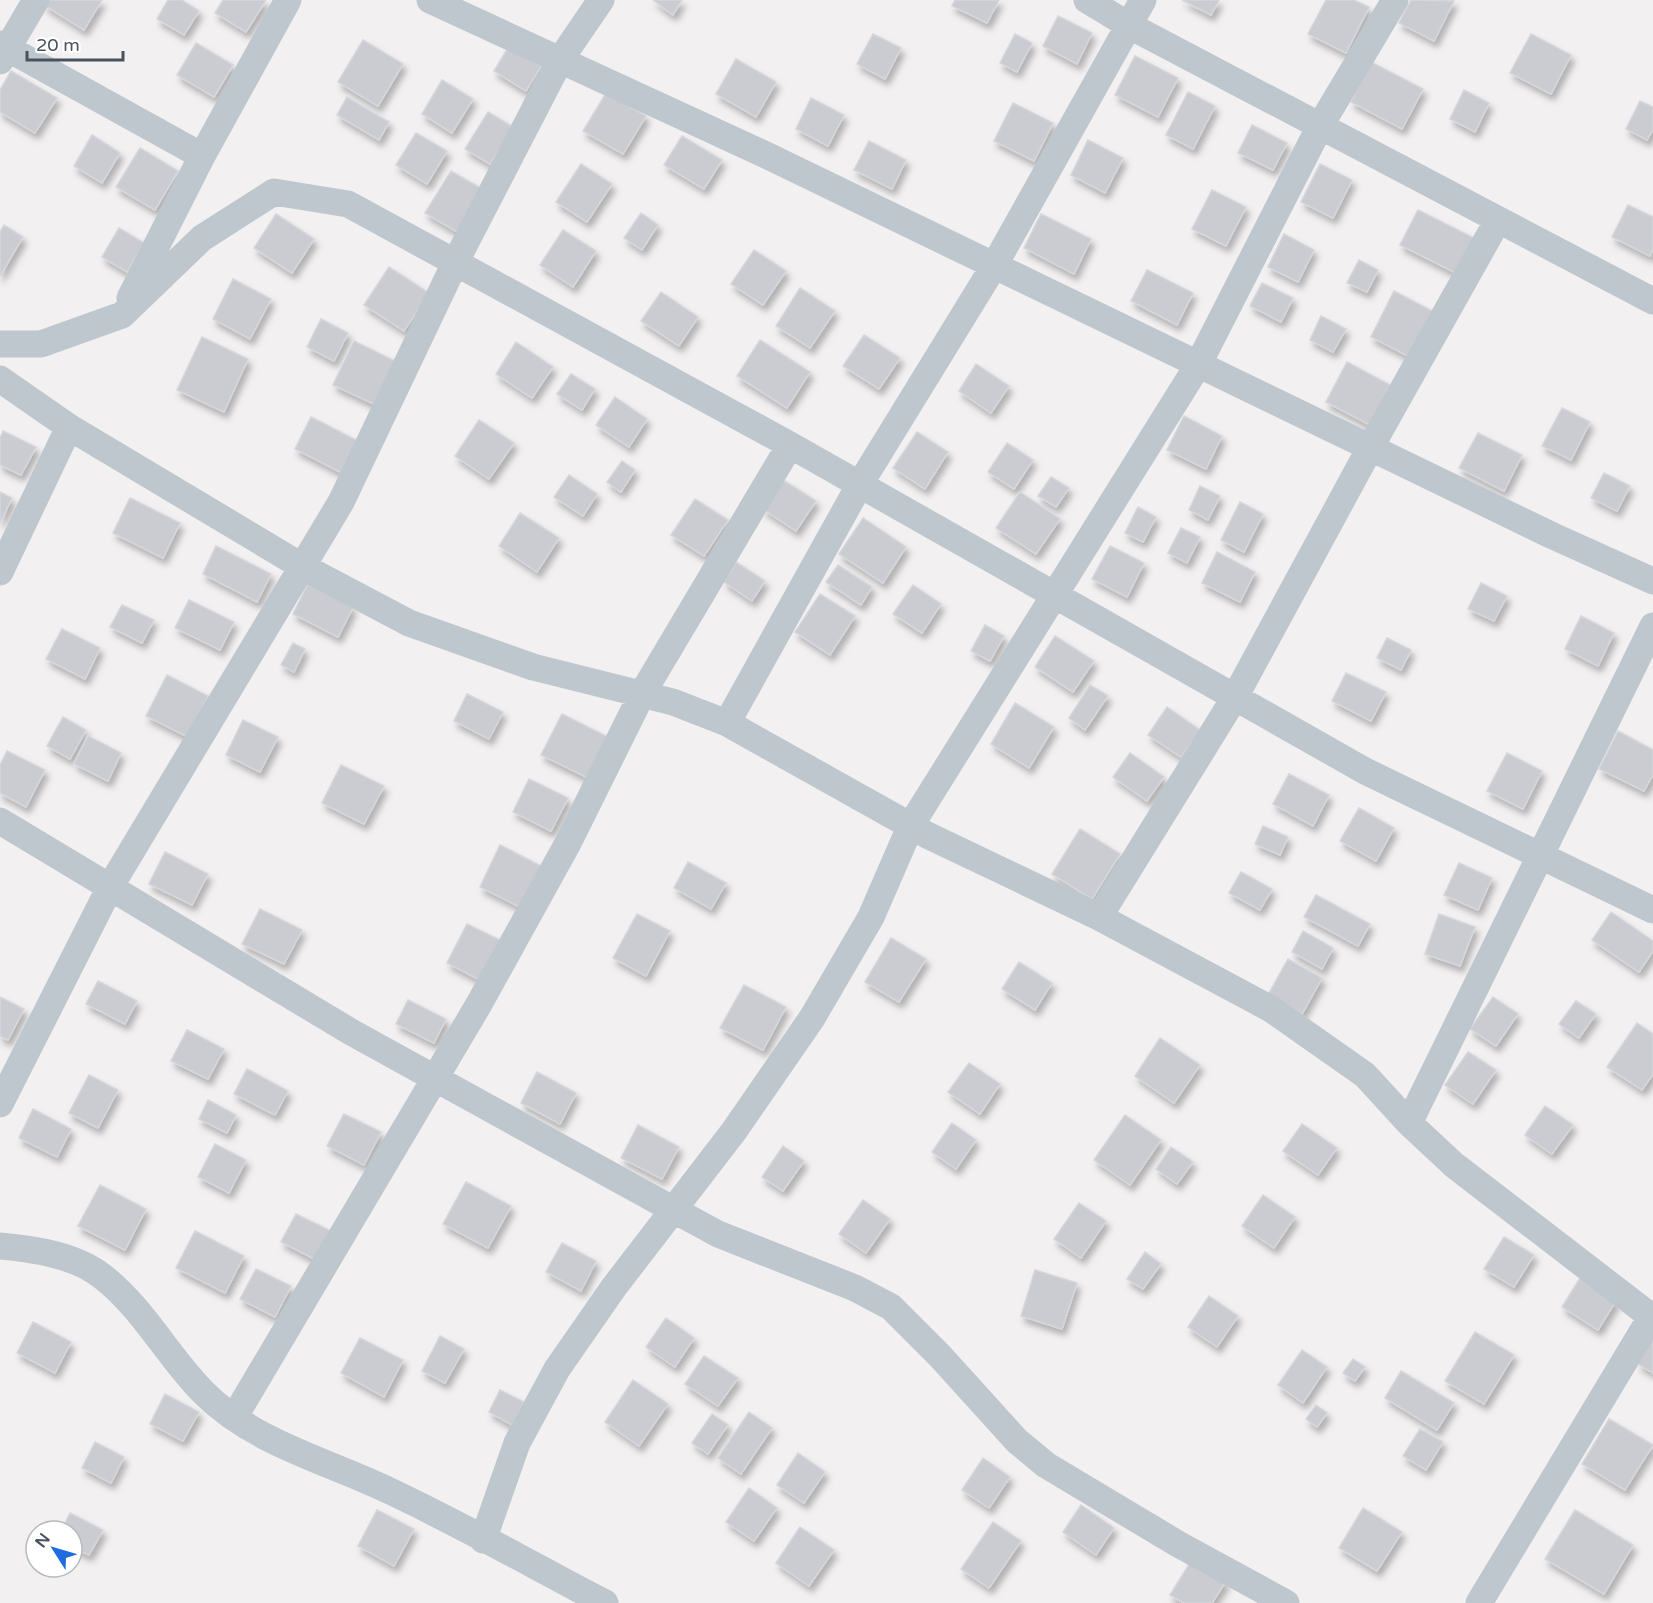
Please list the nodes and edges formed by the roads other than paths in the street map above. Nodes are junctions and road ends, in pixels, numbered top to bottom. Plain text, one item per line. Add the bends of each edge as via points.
1 (36, 0) edge
2 (288, 0) edge
3 (430, 0) edge
4 (601, 0) edge
5 (1087, 0) edge
6 (1143, 0) edge
7 (1395, 0) edge
8 (1130, 26) junction
9 (2, 51) edge
10 (560, 60) junction
11 (1320, 126) junction
12 (202, 156) junction
13 (1498, 220) junction
14 (455, 263) junction
15 (994, 266) junction
16 (1653, 301) edge
17 (122, 315) junction
18 (0, 344) edge
19 (1198, 365) junction
20 (0, 379) edge
21 (69, 427) junction
22 (790, 445) junction
23 (1370, 448) junction
24 (860, 484) junction
25 (303, 567) junction
26 (0, 573) edge
27 (1653, 581) edge
28 (1057, 595) junction
29 (1653, 626) edge
30 (642, 694) junction
31 (1235, 697) junction
32 (727, 723) junction
33 (0, 821) edge
34 (911, 825) junction
35 (1542, 856) junction
36 (110, 887) junction
37 (1653, 910) edge
38 (1099, 918) junction
39 (435, 1078) junction
40 (0, 1104) edge
41 (1409, 1123) junction
42 (674, 1210) junction
43 (0, 1246) edge
44 (1652, 1316) edge
45 (235, 1416) junction
46 (483, 1540) junction
47 (604, 1603) edge
48 (1286, 1603) edge
49 (1479, 1603) edge

1 - 9 street
2 - 12 street
3 - 10 street
4 - 10 street
5 - 8 street
6 - 8 street
7 - 11 street
8 - 11 street
8 - 15 street
9 - 12 street
10 - 14 street
10 - 15 street
11 - 13 street
11 - 19 street
12 - 17 street
13 - 16 street
13 - 23 street
14 - 17 street via 348,204 274,192 202,238
14 - 22 street
14 - 25 street via 341,502
15 - 19 street
15 - 24 street
17 - 18 street via 41,344
19 - 23 street
19 - 28 street
20 - 21 street
21 - 25 street
21 - 26 street
22 - 24 street
22 - 30 street
23 - 27 street
23 - 31 street
24 - 28 street
24 - 32 street
25 - 30 street via 410,623 533,667
25 - 36 street
28 - 31 street
28 - 34 street
29 - 35 street
30 - 32 street
30 - 39 street via 568,843
31 - 35 street via 1365,771
31 - 38 street
32 - 34 street
33 - 36 street
34 - 38 street
34 - 42 street via 871,917 812,1018
35 - 37 street
35 - 41 street
36 - 39 street
36 - 40 street
38 - 41 street via 1271,1009 1365,1075
39 - 42 street
39 - 45 street
41 - 44 street via 1454,1165
42 - 46 street via 557,1370 517,1443
42 - 48 street via 718,1234 855,1288 891,1307 1017,1441 1046,1466
43 - 45 street via 75,1262 102,1276 134,1308 205,1394
44 - 49 street
45 - 46 street via 261,1435 394,1493
46 - 47 street

